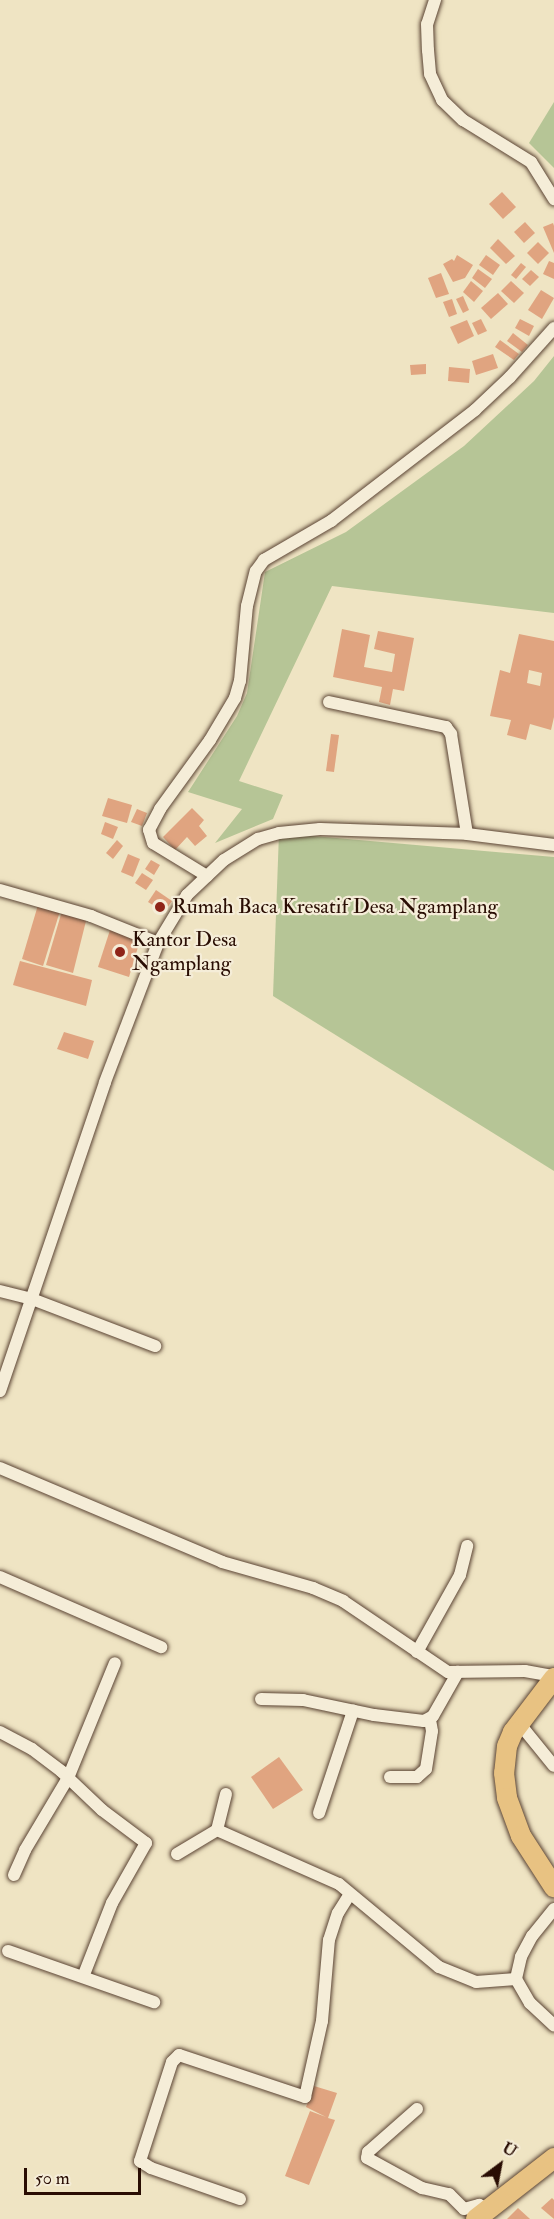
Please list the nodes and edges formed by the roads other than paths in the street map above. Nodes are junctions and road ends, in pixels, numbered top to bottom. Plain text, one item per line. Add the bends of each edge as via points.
1 (435, 0) edge
2 (554, 199) edge
3 (554, 328) edge
4 (329, 702) dead end
5 (467, 834) junction
6 (554, 844) edge
7 (207, 876) junction
8 (0, 890) edge
9 (158, 942) junction
10 (0, 1291) edge
11 (32, 1299) junction
12 (155, 1346) dead end
13 (0, 1391) edge
14 (0, 1468) edge
15 (467, 1546) dead end
16 (0, 1577) edge
17 (161, 1647) dead end
18 (417, 1652) junction
19 (115, 1663) dead end
20 (458, 1672) junction
21 (554, 1677) edge
22 (261, 1699) dead end
23 (353, 1711) junction
24 (430, 1720) junction
25 (519, 1723) junction
26 (0, 1732) edge
27 (554, 1766) edge
28 (390, 1777) dead end
29 (68, 1778) junction
30 (226, 1794) dead end
31 (319, 1813) dead end
32 (217, 1830) junction
33 (177, 1854) dead end
34 (14, 1875) dead end
35 (554, 1887) edge
36 (350, 1894) junction
37 (554, 1910) edge
38 (8, 1951) dead end
39 (83, 1977) junction
40 (516, 1979) junction
41 (154, 2002) dead end
42 (554, 2025) edge
43 (417, 2109) dead end
44 (554, 2157) edge
45 (240, 2199) dead end
46 (483, 2214) edge

1 - 2 street via 427,24 428,50 430,74 442,100 463,120 531,162
3 - 7 street via 476,410 340,514 264,560 256,571 247,606 236,698 149,830 153,843
4 - 5 street via 446,727 451,734
5 - 6 street
5 - 7 street via 320,829 279,833 258,838
7 - 9 street via 184,900
8 - 9 street via 91,916
9 - 11 street via 105,1082
10 - 11 street
11 - 12 street
11 - 13 street
14 - 18 street via 222,1562 323,1592 351,1606
15 - 18 street via 460,1575
16 - 17 street
18 - 20 street via 438,1667
19 - 29 street
20 - 21 street via 525,1671
20 - 24 street
21 - 25 main road
22 - 23 street via 303,1700
23 - 24 street
23 - 31 street
24 - 28 street via 426,1769 417,1777
25 - 27 street
25 - 35 main road via 507,1746 507,1798 520,1836
26 - 29 street via 33,1749
29 - 34 street
29 - 39 street via 146,1843 112,1903
30 - 32 street
32 - 33 street
32 - 36 street via 339,1884
36 - 40 street via 439,1967 476,1982
36 - 45 street via 338,1913 329,1940 322,2021 305,2097 179,2055 172,2062 140,2161
37 - 40 street via 532,1936
38 - 39 street
39 - 41 street
40 - 42 street via 530,2003
43 - 46 street via 368,2152 367,2158 422,2188 444,2192 464,2209 479,2205
44 - 46 main road

